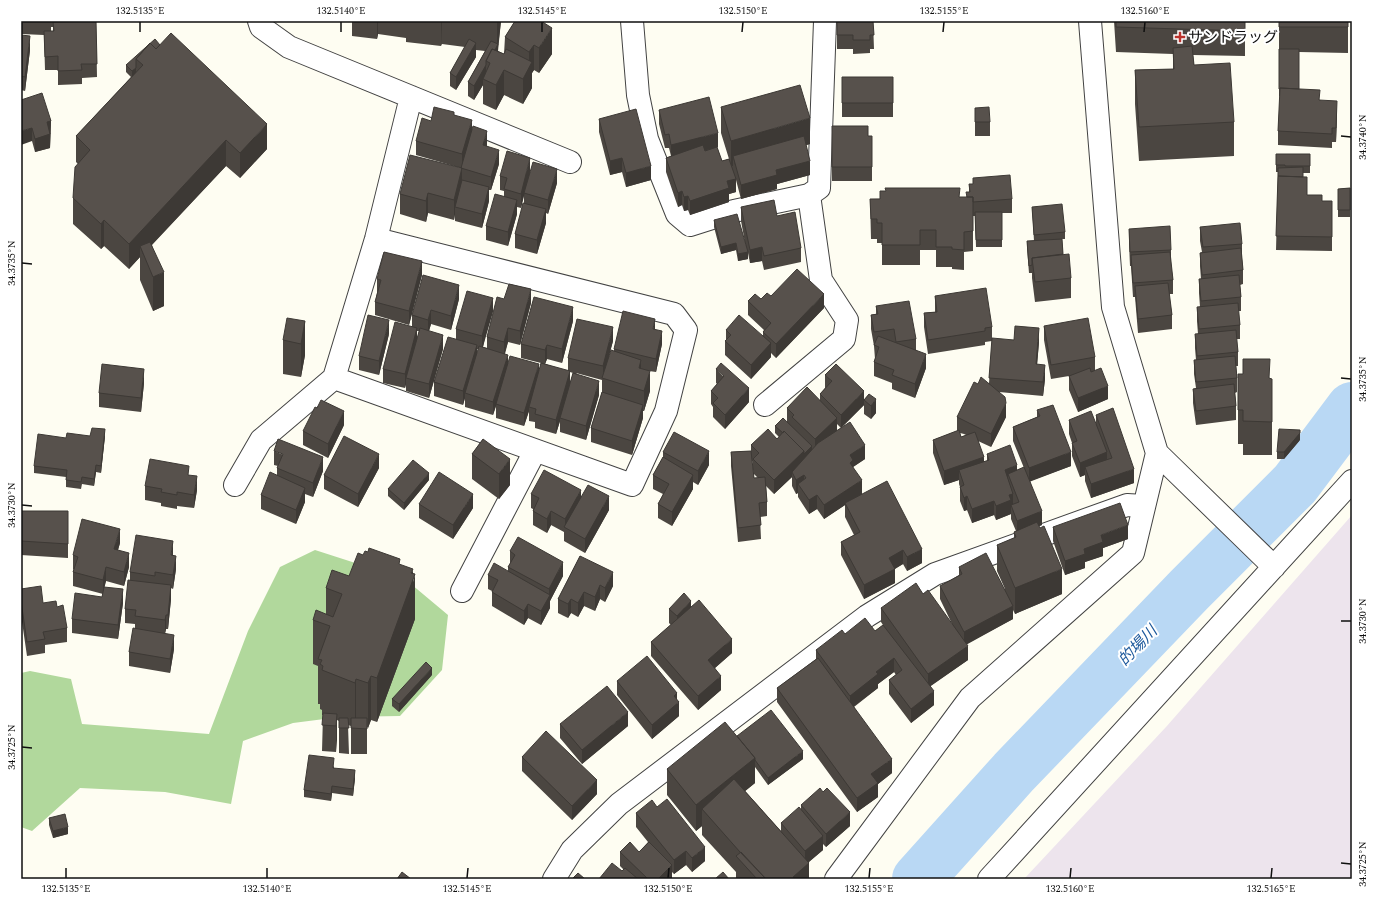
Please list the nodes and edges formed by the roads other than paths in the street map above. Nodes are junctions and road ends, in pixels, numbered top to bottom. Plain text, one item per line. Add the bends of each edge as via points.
1 (259, 21) edge
2 (632, 21) edge
3 (825, 21) edge
4 (1090, 21) edge
5 (411, 97) junction
6 (570, 162) dead end
7 (809, 195) junction
8 (376, 239) junction
9 (334, 378) junction
10 (765, 405) dead end
11 (535, 451) junction
12 (1157, 453) junction
13 (1352, 481) edge
14 (235, 486) dead end
15 (1144, 506) junction
16 (1274, 567) junction
17 (462, 591) dead end
18 (554, 879) edge
19 (836, 879) edge
20 (989, 879) edge

1 - 5 street via 261,27 289,47
2 - 7 street via 638,95 647,139 677,214 690,225 734,211
3 - 7 street via 819,188
4 - 12 street via 1113,307
5 - 6 street
5 - 8 street
7 - 10 street via 821,280 848,320 844,339
8 - 9 street
8 - 11 street via 674,314 686,330 666,411 632,485
9 - 11 street
9 - 14 street via 262,440
11 - 17 street
12 - 15 street
12 - 16 street
13 - 16 street
15 - 18 street via 1127,505 935,574 867,616 619,804 572,850
15 - 19 street via 1133,553 970,698
16 - 20 street

